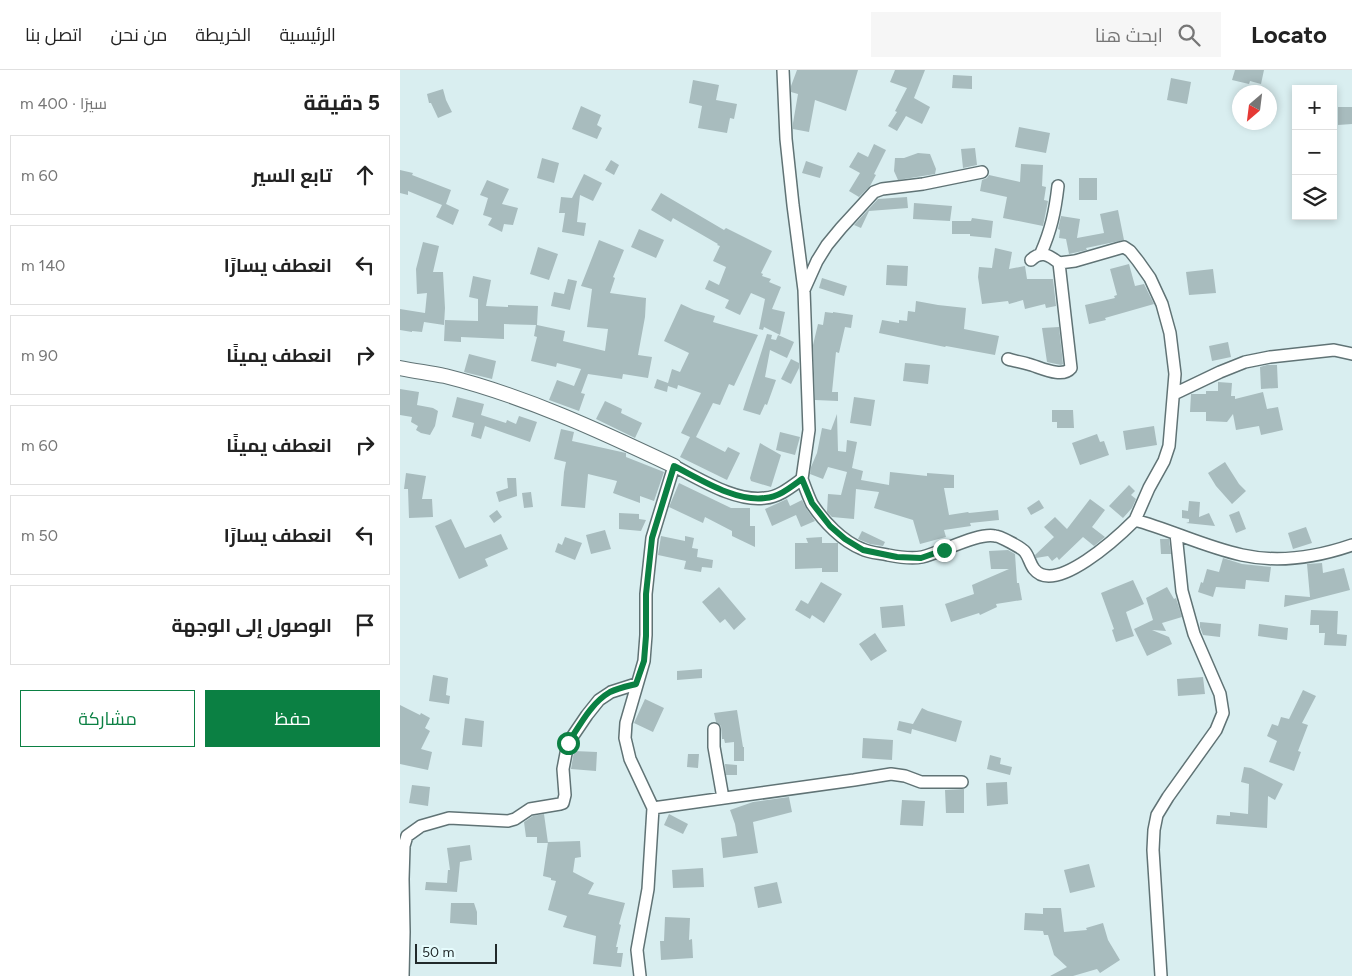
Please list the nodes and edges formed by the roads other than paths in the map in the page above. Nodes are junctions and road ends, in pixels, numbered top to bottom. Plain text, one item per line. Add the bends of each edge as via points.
1 (783, 70) edge
2 (982, 172) dead end
3 (1058, 186) dead end
4 (1059, 263) junction
5 (804, 290) junction
6 (1352, 354) edge
7 (1008, 359) dead end
8 (400, 368) edge
9 (1174, 394) junction
10 (674, 466) junction
11 (802, 479) junction
12 (1135, 520) junction
13 (1176, 534) junction
14 (1352, 545) edge
15 (636, 684) junction
16 (714, 729) dead end
17 (962, 782) dead end
18 (722, 798) junction
19 (653, 808) junction
20 (403, 976) edge
21 (640, 976) edge
22 (1161, 976) edge

1 - 5 street via 788,158
2 - 5 street via 874,192 827,245
3 - 4 street via 1049,235 1036,257 1050,256
4 - 7 street via 1071,368 1067,372 1057,372
4 - 9 street via 1120,248 1130,251 1150,278 1162,304 1170,333
5 - 11 street via 809,430
6 - 9 street via 1334,350 1245,362
8 - 10 street via 445,376 540,407
9 - 12 street via 1169,446
10 - 11 street via 747,498 765,498 780,493
10 - 15 street via 652,538 644,661
11 - 12 street via 812,503 830,526 863,550 921,558 967,541 995,536 1025,552 1034,569 1047,576 1078,566 1097,554
12 - 13 street
13 - 14 street via 1242,555 1276,560 1334,552
13 - 22 street via 1182,590 1194,634 1220,694 1223,713 1216,730 1157,815 1153,850
15 - 19 street via 625,738 630,759
15 - 20 street via 611,692 599,700 568,743 562,768 566,796 563,803 530,809 508,821 449,818 421,826 407,836 403,879
16 - 18 street
17 - 18 street via 921,782 891,774
18 - 19 street
19 - 21 street via 648,890 637,950

